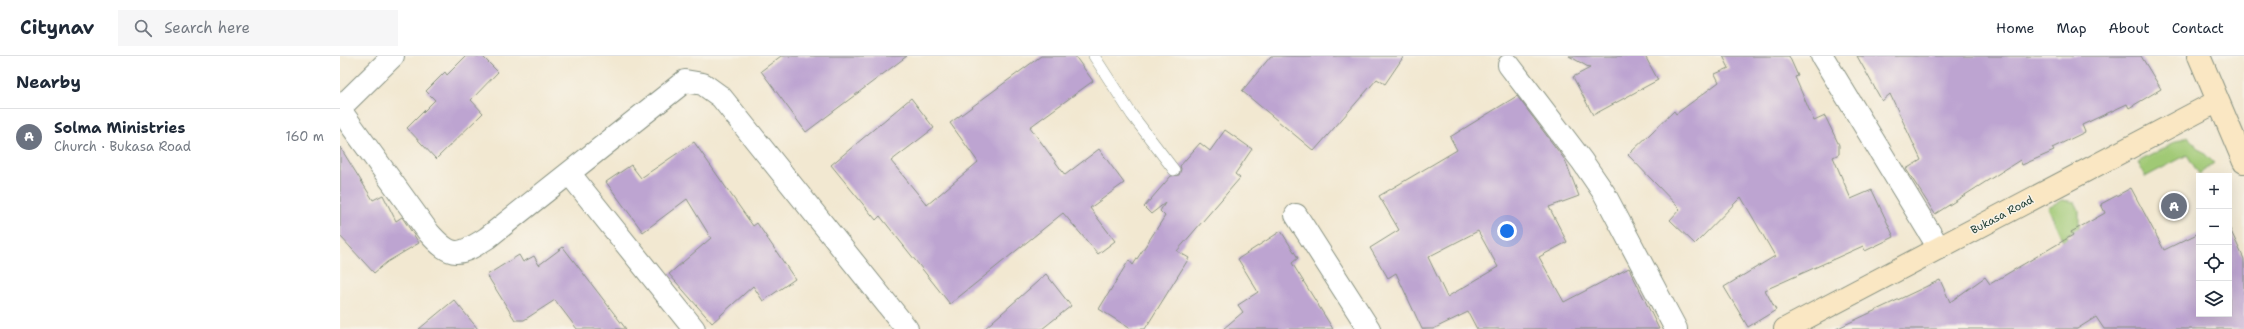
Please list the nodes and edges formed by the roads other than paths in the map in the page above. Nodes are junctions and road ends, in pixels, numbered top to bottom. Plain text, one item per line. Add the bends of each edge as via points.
1 (393, 56) edge
2 (1094, 56) edge
3 (1822, 56) edge
4 (2199, 56) edge
5 (1509, 65) dead end
6 (2218, 101) junction
7 (340, 109) edge
8 (2244, 162) edge
9 (1174, 170) dead end
10 (569, 173) junction
11 (1296, 215) dead end
12 (1939, 248) junction
13 (694, 329) edge
14 (906, 329) edge
15 (1369, 329) edge
16 (1676, 329) edge
17 (1785, 329) edge

1 - 7 street
2 - 9 lane via 1132,115
3 - 12 street
4 - 6 street
5 - 16 street via 1604,193
6 - 8 street
6 - 12 street, Bukasa Road
7 - 10 street via 429,233 441,247 454,253 469,250 487,238
10 - 13 street
10 - 14 street via 685,82 703,84 721,97
11 - 15 street
12 - 17 street, Bukasa Road

